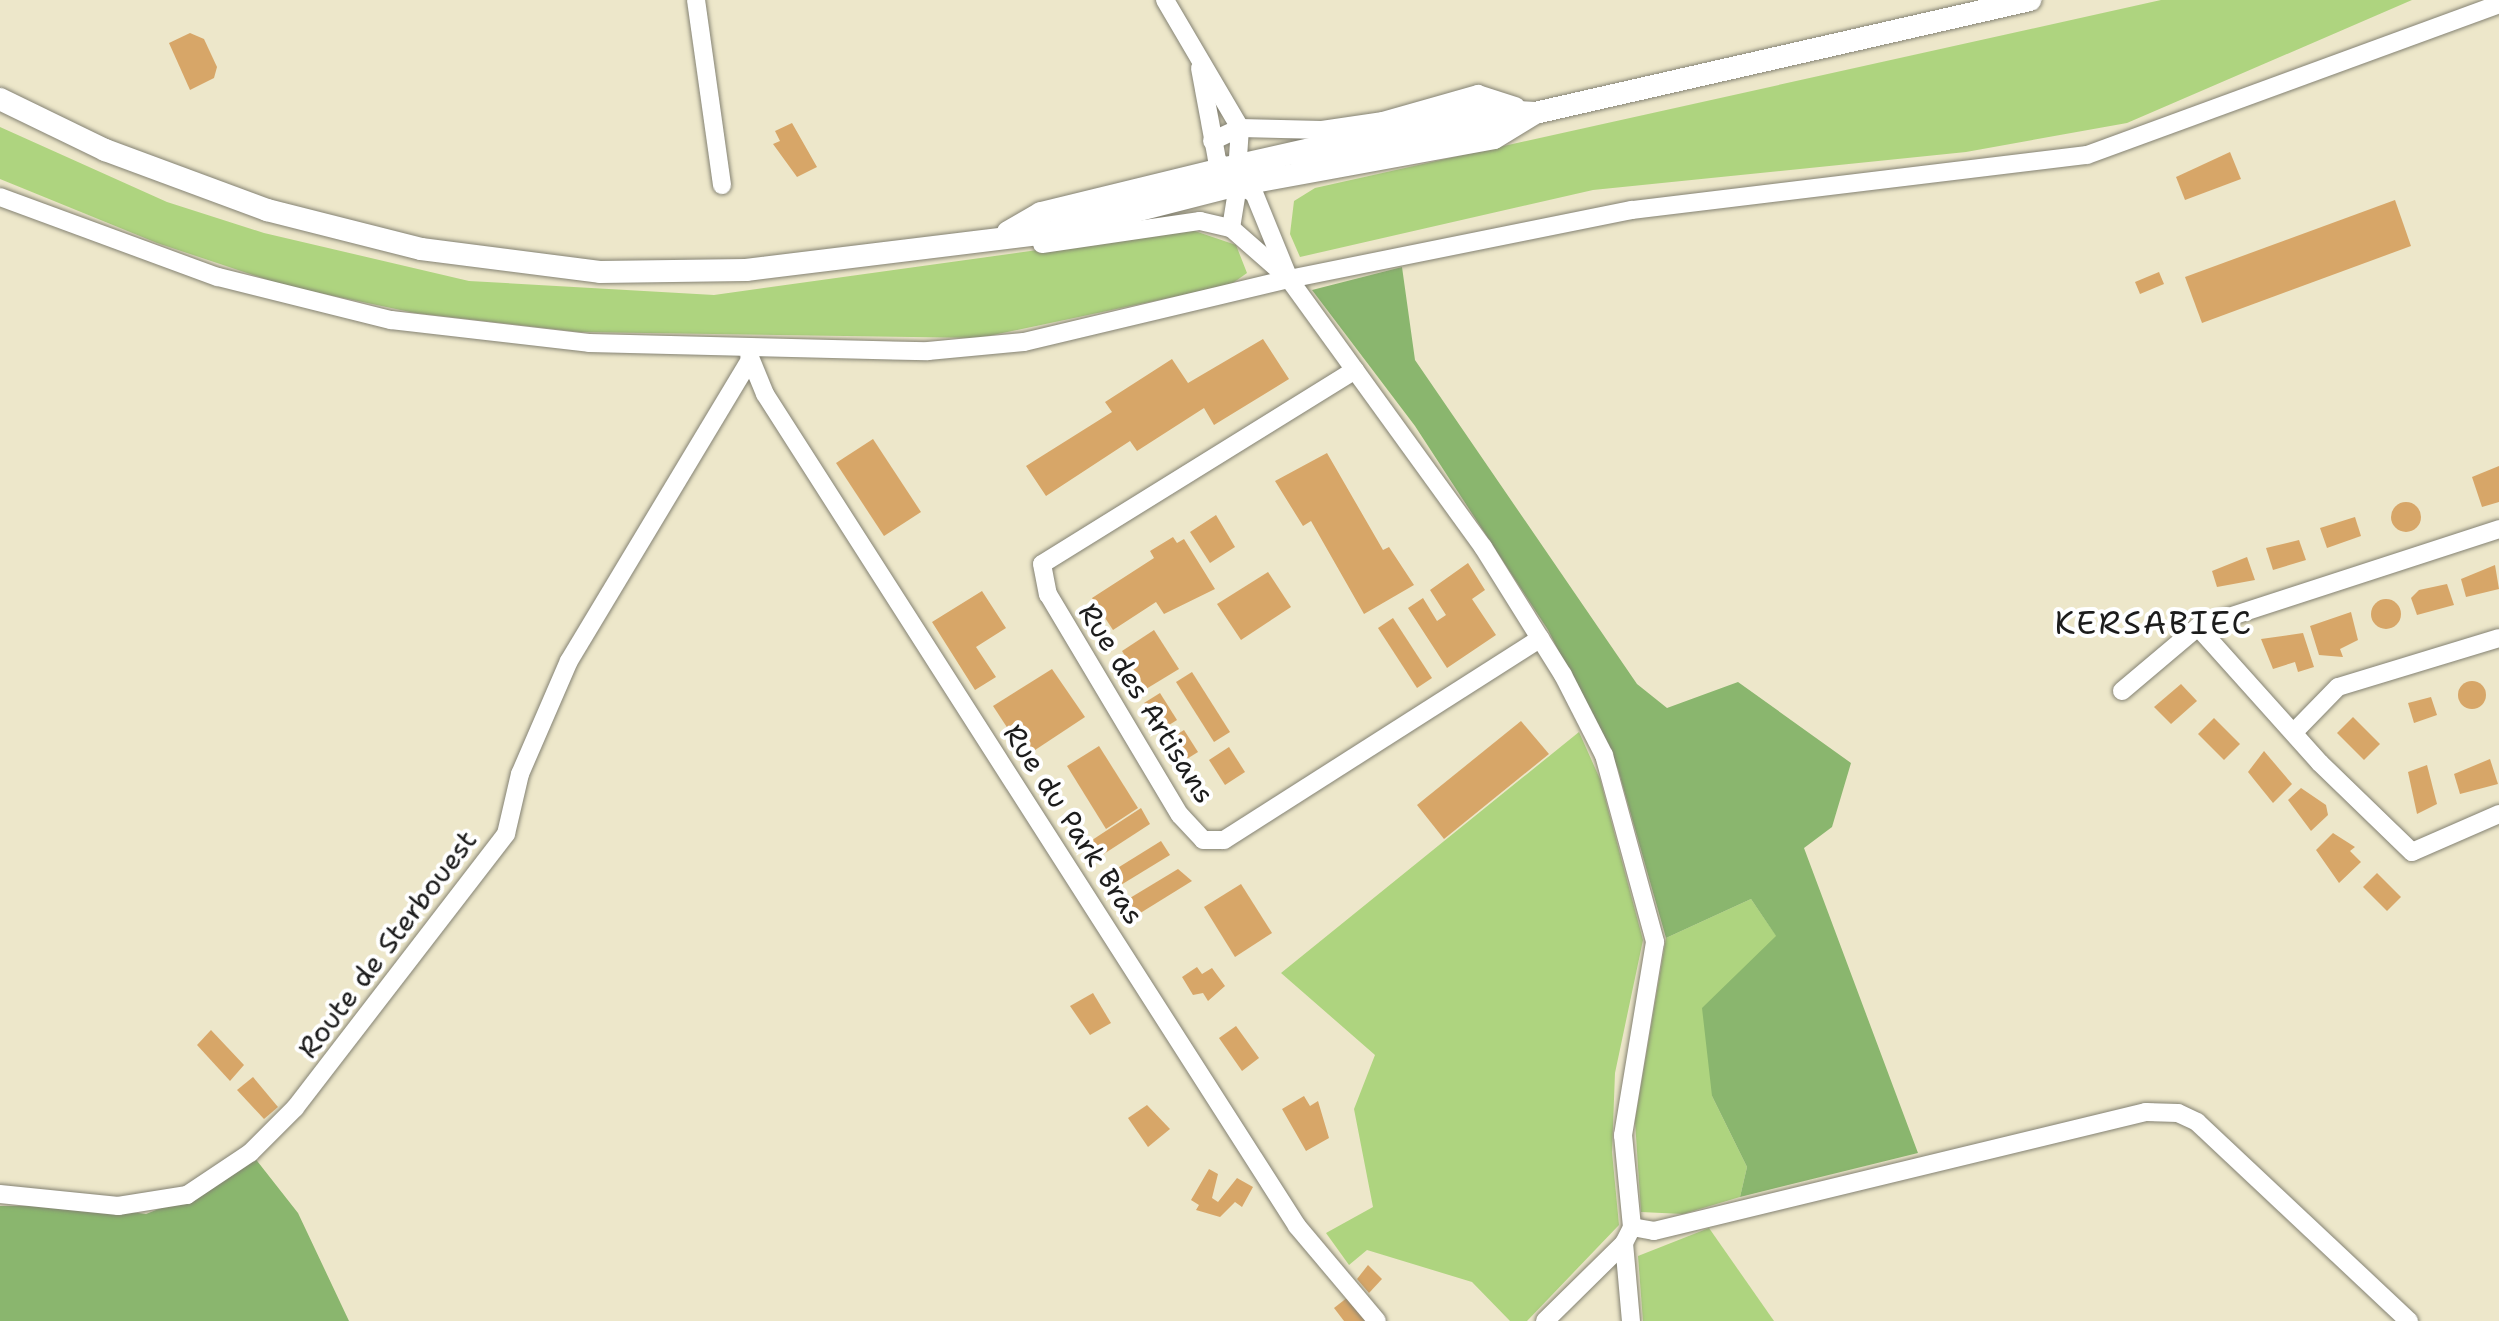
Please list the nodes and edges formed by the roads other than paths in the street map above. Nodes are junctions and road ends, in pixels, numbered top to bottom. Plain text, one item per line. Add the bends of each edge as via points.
1 (696, 0) edge
2 (1165, 0) edge
3 (2030, 0) edge
4 (2499, 4) edge
5 (1200, 67) junction
6 (0, 99) edge
7 (1535, 112) junction
8 (1240, 128) junction
9 (1212, 141) junction
10 (1235, 173) junction
11 (722, 186) dead end
12 (0, 196) edge
13 (1231, 228) junction
14 (1004, 234) junction
15 (1289, 279) junction
16 (750, 353) junction
17 (1355, 370) junction
18 (2499, 529) edge
19 (2198, 627) junction
20 (2499, 638) edge
21 (1540, 639) junction
22 (2122, 692) dead end
23 (2296, 730) junction
24 (2499, 814) edge
25 (0, 1194) edge
26 (1628, 1235) junction
27 (1377, 1321) edge
28 (1544, 1321) edge
29 (1631, 1321) edge
30 (2408, 1321) edge

1 - 11 street
2 - 5 street
3 - 7 main road
4 - 15 street via 2088,155 1632,210
5 - 8 street
5 - 9 street
6 - 14 main road via 104,150 267,210 421,249 600,272 746,270
7 - 8 street via 1478,94 1322,130
7 - 10 main road via 1483,110
8 - 9 street
8 - 10 street
9 - 10 street
10 - 13 street
10 - 14 main road via 1041,212
10 - 15 street via 1254,193
12 - 16 street via 218,277 390,320
13 - 14 street via 1200,222 1037,244
13 - 15 street
15 - 16 street via 1024,342 928,352
15 - 17 street
16 - 25 street, Route de Sterbouest via 569,661 520,774 506,834 296,1108 250,1153 187,1195 118,1206
16 - 27 street, Rue du Park Bras via 1297,1226
17 - 21 street
17 - 21 street, Rue des Artisans via 1042,564 1048,594 1180,816 1203,840 1224,840
18 - 19 street
19 - 22 street
19 - 23 street
20 - 23 street via 2338,687
21 - 26 street via 1604,755 1655,942 1624,1135
23 - 24 street via 2320,763 2412,852
26 - 28 street
26 - 29 street
26 - 30 street via 2146,1112 2178,1113 2197,1122

